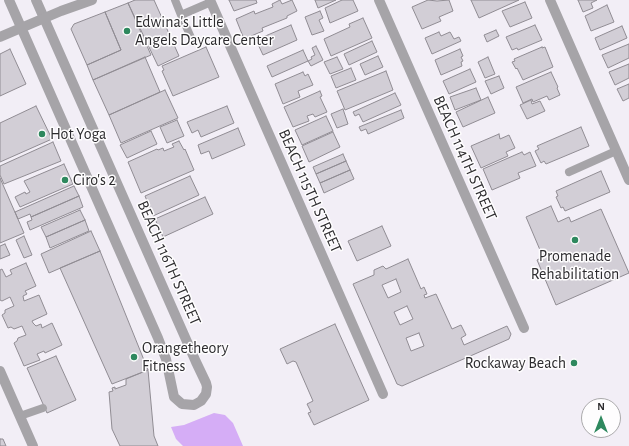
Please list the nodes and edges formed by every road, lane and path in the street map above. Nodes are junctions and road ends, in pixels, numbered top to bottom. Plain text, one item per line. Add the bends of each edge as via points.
1 (9, 0) edge
2 (36, 0) edge
3 (92, 0) edge
4 (175, 0) edge
5 (379, 0) edge
6 (550, 0) edge
7 (211, 1) edge
8 (181, 15) junction
9 (45, 18) junction
10 (21, 28) junction
11 (0, 37) edge
12 (193, 42) dead end
13 (616, 151) junction
14 (569, 172) dead end
15 (629, 180) edge
16 (524, 328) dead end
17 (0, 371) edge
18 (383, 394) dead end
19 (43, 408) dead end
20 (20, 416) junction
21 (33, 446) edge

1 - 10 street, BEACH 116TH STREET
2 - 9 street, BEACH 116TH STREET
3 - 9 street
4 - 8 lane
5 - 16 street, BEACH 114TH STREET
6 - 13 street
7 - 8 lane
7 - 18 street, BEACH 115TH STREET
8 - 12 lane
9 - 10 street
9 - 10 street, BEACH 116TH STREET via 206,383 206,394 194,405 186,405 174,397 169,369 160,343
10 - 11 street
13 - 14 lane
13 - 15 street
17 - 20 street
19 - 20 lane
20 - 21 street

